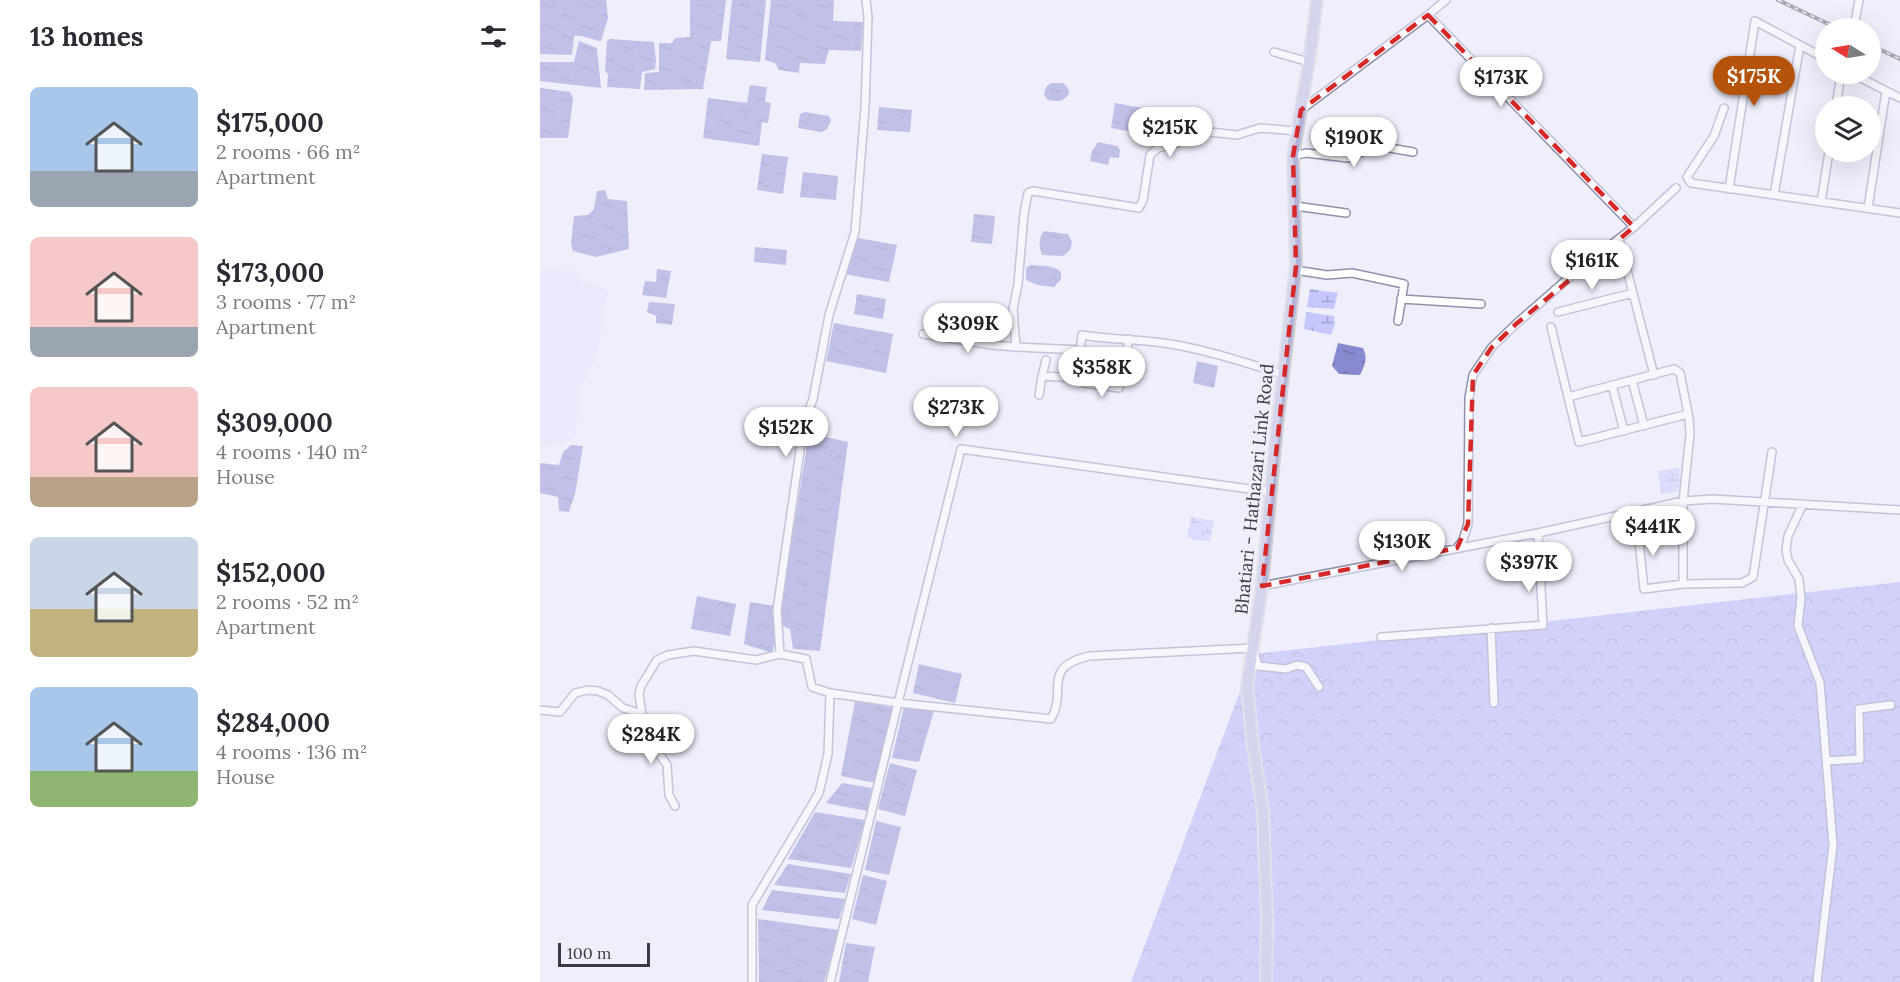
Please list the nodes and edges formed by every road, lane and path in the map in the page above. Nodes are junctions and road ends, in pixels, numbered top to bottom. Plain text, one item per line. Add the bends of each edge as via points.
1 (866, 0) edge
2 (1317, 0) edge
3 (1446, 0) edge
4 (1859, 0) edge
5 (1428, 15) junction
6 (1856, 18) edge
7 (1800, 45) junction
8 (1274, 52) dead end
9 (1815, 53) edge
10 (1309, 62) junction
11 (1872, 84) edge
12 (1886, 91) junction
13 (1900, 98) edge
14 (1724, 108) dead end
15 (1301, 110) junction
16 (1297, 131) junction
17 (1413, 152) dead end
18 (1293, 156) junction
19 (1827, 162) edge
20 (1676, 188) dead end
21 (1729, 189) junction
22 (1774, 195) junction
23 (1821, 202) junction
24 (1295, 206) junction
25 (1868, 208) junction
26 (1346, 213) dead end
27 (1900, 213) edge
28 (1634, 227) junction
29 (1619, 239) junction
30 (1295, 270) junction
31 (1633, 293) junction
32 (1401, 299) junction
33 (1481, 304) dead end
34 (1558, 312) dead end
35 (1398, 321) dead end
36 (1551, 327) dead end
37 (923, 334) dead end
38 (1129, 339) junction
39 (1016, 346) junction
40 (1080, 350) junction
41 (1046, 360) dead end
42 (1283, 374) junction
43 (1654, 375) junction
44 (1042, 376) junction
45 (1632, 380) junction
46 (1084, 383) dead end
47 (1612, 385) junction
48 (1039, 395) dead end
49 (1568, 397) junction
50 (1688, 414) junction
51 (1644, 426) junction
52 (1624, 431) junction
53 (1772, 452) dead end
54 (1271, 492) junction
55 (1683, 501) junction
56 (1765, 503) junction
57 (1803, 504) junction
58 (1900, 510) edge
59 (1683, 530) junction
60 (1538, 533) junction
61 (1457, 548) junction
62 (1683, 584) junction
63 (1262, 586) junction
64 (1491, 628) junction
65 (1381, 637) dead end
66 (1253, 648) junction
67 (780, 654) junction
68 (1319, 687) dead end
69 (830, 693) junction
70 (898, 703) junction
71 (1494, 703) dead end
72 (1891, 705) dead end
73 (540, 710) edge
74 (642, 714) junction
75 (1827, 761) junction
76 (675, 806) dead end
77 (752, 982) edge
78 (830, 982) edge
79 (1266, 982) edge
80 (1817, 982) edge

1 - 67 street via 865,107 855,232 829,315 813,399 804,423 777,610
2 - 10 main road, Bhatiari - Hathazari Link Road
3 - 5 street
4 - 6 street
5 - 15 street
5 - 28 street
7 - 9 street
7 - 21 street via 1755,21
7 - 22 street
8 - 10 street
10 - 15 main road, Bhatiari - Hathazari Link Road
11 - 12 street
12 - 13 street
12 - 25 street
14 - 21 street via 1714,136 1686,177 1691,183
15 - 16 main road, Bhatiari - Hathazari Link Road
16 - 18 main road, Bhatiari - Hathazari Link Road
16 - 39 street via 1260,128 1237,135 1195,133 1158,148 1150,155 1139,208 1028,193 1013,309
17 - 18 street via 1384,147 1348,158 1306,153
18 - 24 main road, Bhatiari - Hathazari Link Road
19 - 23 street
20 - 28 street
21 - 22 street
22 - 23 street
23 - 25 street
24 - 26 street
24 - 30 main road, Bhatiari - Hathazari Link Road
25 - 27 street
28 - 29 street
29 - 31 street
29 - 61 street via 1516,324 1492,347 1473,375 1469,398 1468,524
30 - 32 street via 1327,275 1352,273 1404,284
30 - 42 main road, Bhatiari - Hathazari Link Road
31 - 34 street
31 - 43 street
32 - 33 street
32 - 35 street
36 - 49 street
37 - 39 street
38 - 40 street via 1082,335
38 - 42 street via 1173,344
38 - 46 street via 1119,388
39 - 40 street
40 - 44 street via 1077,378
41 - 44 street
42 - 54 main road, Bhatiari - Hathazari Link Road
43 - 45 street
43 - 50 street via 1678,370
44 - 48 street
45 - 47 street
45 - 51 street
47 - 49 street
47 - 52 street
49 - 52 street via 1579,442
50 - 51 street
50 - 55 street via 1690,434
51 - 52 street
53 - 56 street
54 - 63 main road, Bhatiari - Hathazari Link Road
54 - 70 street via 961,449
55 - 56 street
55 - 59 street
55 - 60 street
56 - 57 street
56 - 62 street via 1753,577 1742,584
57 - 58 street
57 - 75 street via 1786,550 1799,579 1798,626 1820,683
59 - 62 street
59 - 62 street via 1638,532 1644,589
60 - 61 street
60 - 64 street via 1543,625
61 - 63 street
63 - 66 main road, Bhatiari - Hathazari Link Road
64 - 65 street
64 - 71 street
66 - 68 street via 1258,666 1306,667
66 - 70 street via 1072,660 1059,676 1051,719
66 - 79 main road, Bhatiari - Hathazari Link Road via 1248,692 1263,812
67 - 69 street via 806,659 813,687
67 - 74 street via 756,660 694,651 668,655 657,660 641,686
69 - 70 street
69 - 77 street via 828,754 819,794 752,905
70 - 78 street
72 - 75 street via 1858,710 1860,759
73 - 74 street via 560,712 575,693 588,690 608,695 623,708
74 - 76 street via 655,748 667,765 669,795
75 - 80 street via 1833,844

